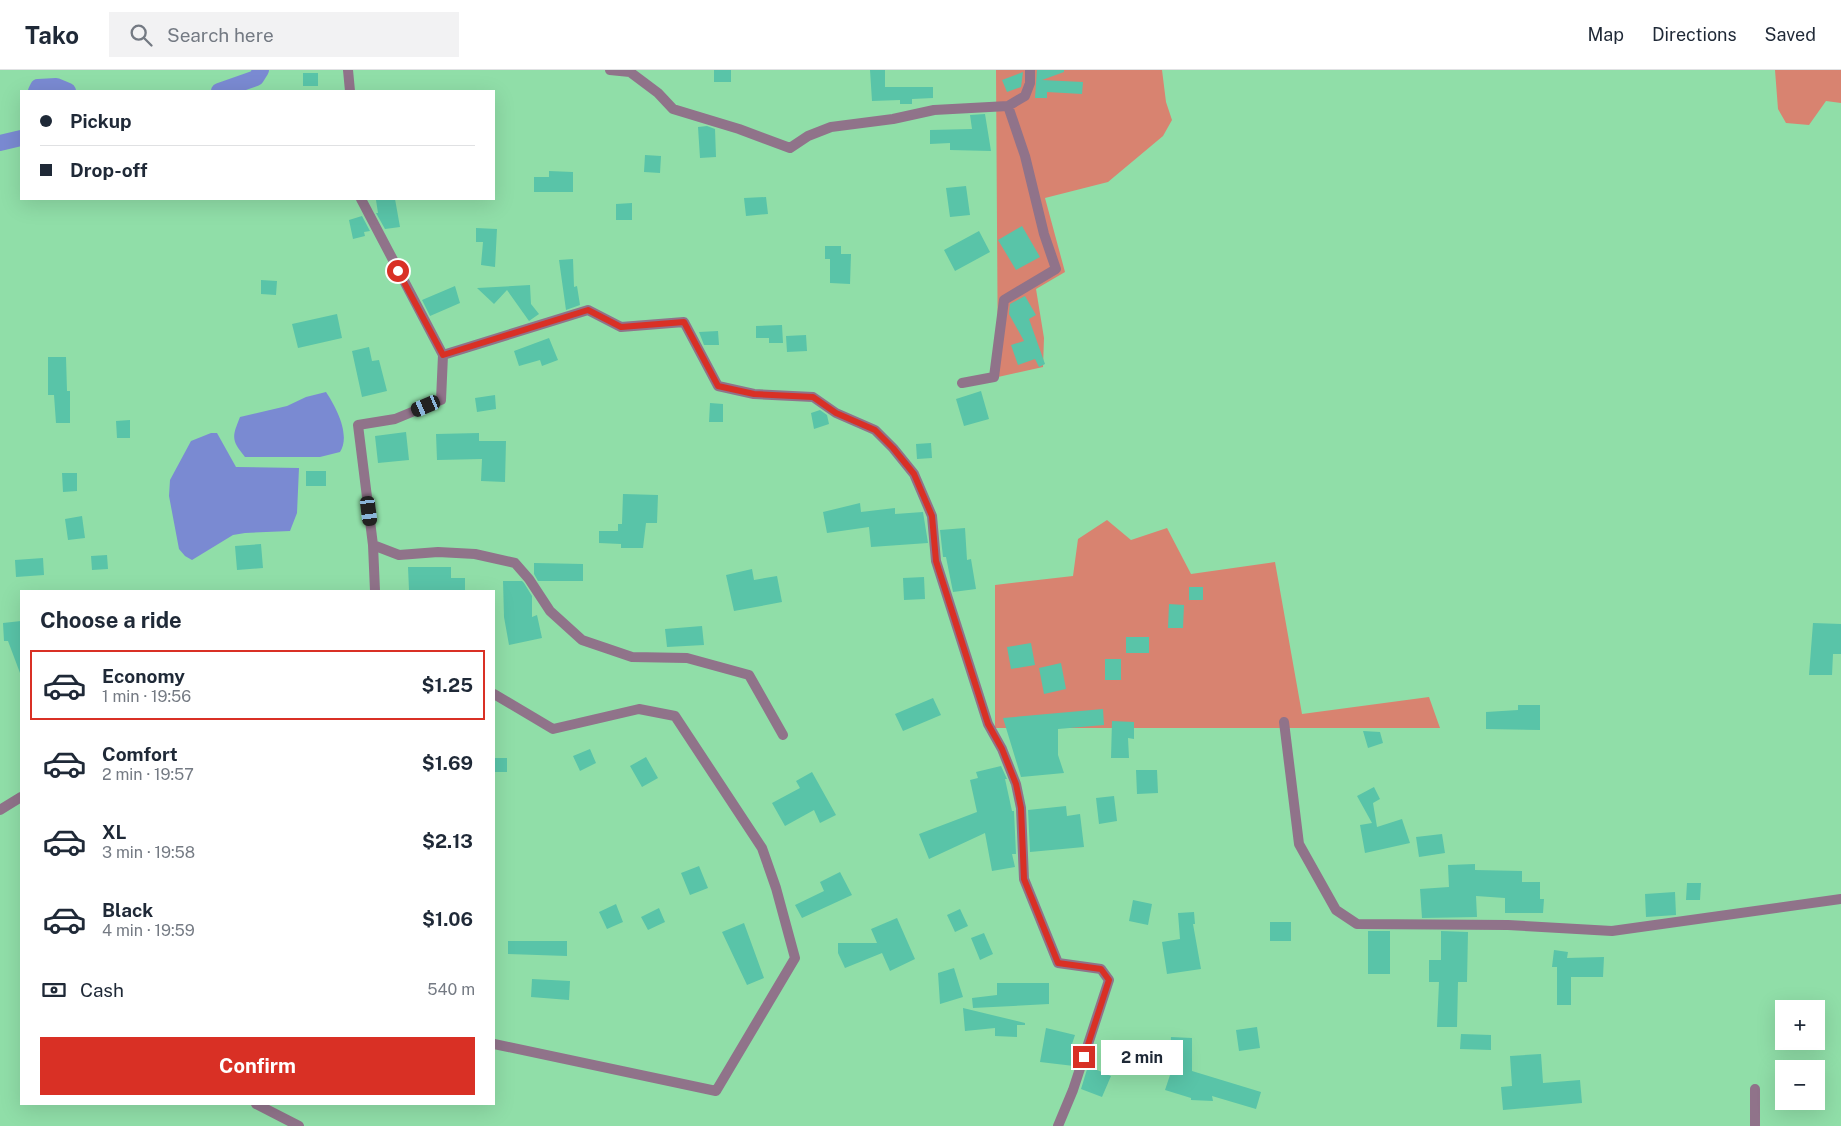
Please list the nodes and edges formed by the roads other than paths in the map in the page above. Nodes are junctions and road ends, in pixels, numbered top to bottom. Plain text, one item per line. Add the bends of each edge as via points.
1 (348, 70) edge
2 (610, 70) edge
3 (1030, 70) edge
4 (350, 90) edge
5 (1008, 106) junction
6 (362, 200) edge
7 (443, 355) junction
8 (962, 383) dead end
9 (373, 545) junction
10 (375, 590) edge
11 (495, 695) edge
12 (1284, 722) dead end
13 (782, 735) dead end
14 (20, 798) edge
15 (0, 810) edge
16 (1841, 899) edge
17 (495, 1044) edge
18 (1755, 1089) dead end
19 (258, 1105) edge
20 (299, 1126) edge
21 (1058, 1126) edge
22 (1754, 1126) edge

1 - 4 street
2 - 5 street via 630,72 658,92 674,109 790,148 831,127 934,110
3 - 5 street via 1025,96
5 - 8 street via 1026,156 1044,234 1056,269 1004,300 994,377
6 - 7 street
7 - 9 street via 441,400 396,419 358,425
7 - 21 street via 588,310 621,327 684,322 718,386 754,394 813,397 836,413 875,430 914,474 932,516 936,561 988,724 1016,784 1021,808 1024,879 1058,963 1101,969 1109,980
9 - 10 street
9 - 13 street via 399,555 475,554 515,563 550,611 582,640 632,658 687,658 749,675
11 - 17 street via 553,729 639,709 675,716 762,848 794,958 716,1091
12 - 16 street via 1299,844 1336,910 1357,924 1508,925 1612,931
14 - 15 street
18 - 22 street
19 - 20 street

